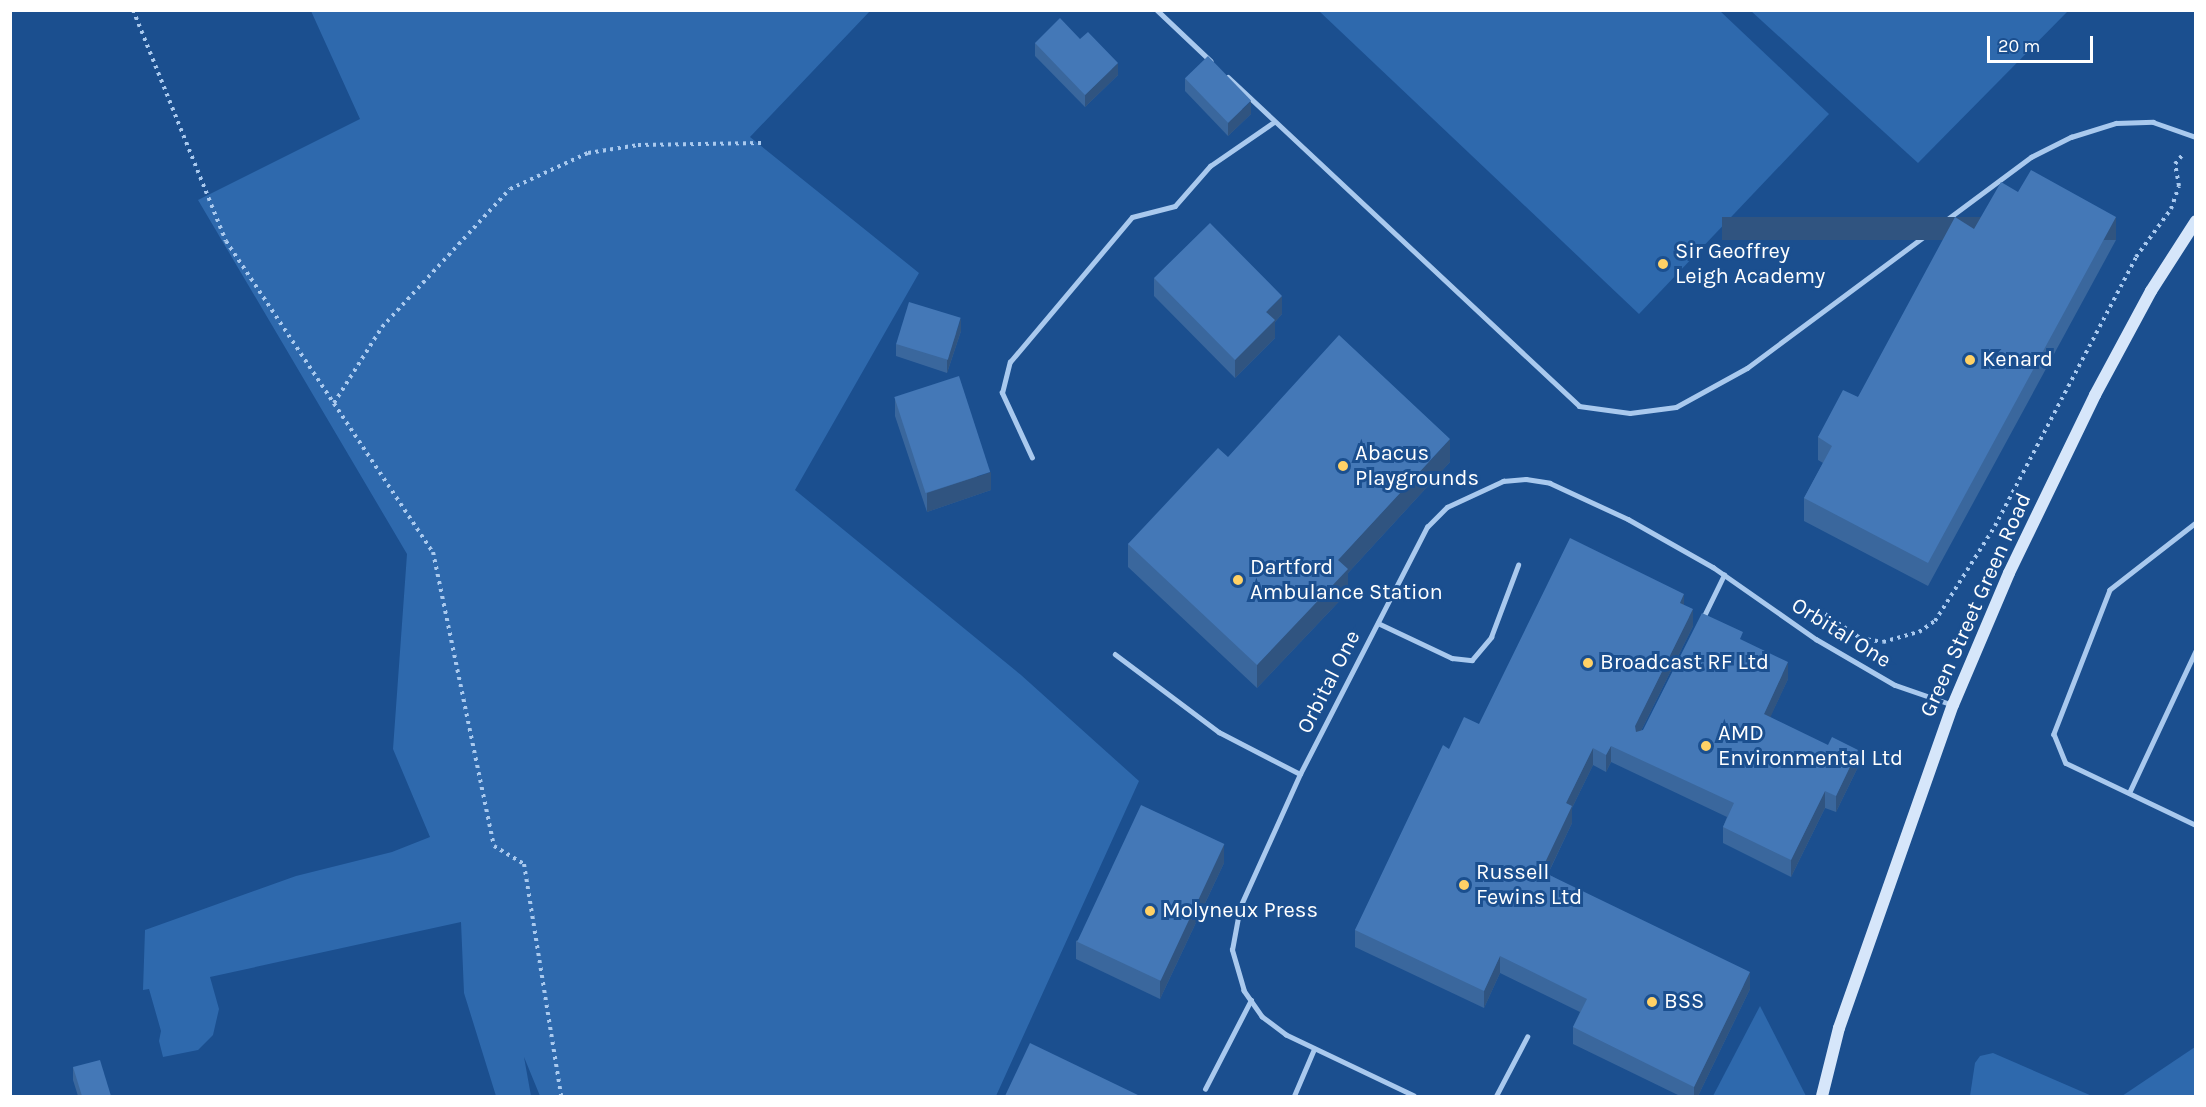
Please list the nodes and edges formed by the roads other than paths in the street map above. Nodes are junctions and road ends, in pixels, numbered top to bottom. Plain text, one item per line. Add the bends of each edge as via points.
1 (1157, 10) edge
2 (1216, 66) edge
3 (1224, 74) edge
4 (1274, 122) junction
5 (2196, 137) edge
6 (2196, 220) edge
7 (1032, 458) dead end
8 (2196, 523) edge
9 (1518, 565) dead end
10 (1724, 575) junction
11 (1378, 623) junction
12 (1698, 628) edge
13 (2196, 650) edge
14 (1114, 654) dead end
15 (1953, 705) junction
16 (1300, 774) junction
17 (2129, 793) junction
18 (2196, 825) edge
19 (1251, 1000) junction
20 (1527, 1037) dead end
21 (1314, 1049) junction
22 (1205, 1089) dead end
23 (1294, 1096) edge
24 (1414, 1096) edge
25 (1496, 1096) edge
26 (1822, 1096) edge

1 - 2 lane
3 - 4 lane
4 - 5 lane via 1579,406 1630,413 1676,407 1748,368 2031,157 2071,137 2116,123 2153,122
4 - 7 lane via 1210,166 1175,206 1132,217 1010,362 1002,393
6 - 15 main road, Green Street Green Road via 2151,291 2095,395 2009,573
8 - 17 lane via 2110,590 2054,734 2066,763
9 - 11 lane via 1491,637 1472,660 1452,658
10 - 11 lane, Orbital One via 1628,519 1550,483 1503,481 1448,507 1427,527
10 - 12 lane
10 - 15 lane, Orbital One via 1816,639 1895,686
11 - 16 lane, Orbital One
13 - 17 lane
14 - 16 lane via 1220,732
15 - 26 main road, Green Street Green Road via 1846,1006
16 - 19 lane, Orbital One via 1234,926 1232,950
17 - 18 lane
19 - 21 lane, Orbital One via 1262,1017
19 - 22 lane
20 - 25 lane
21 - 23 lane
21 - 24 lane, Orbital One

